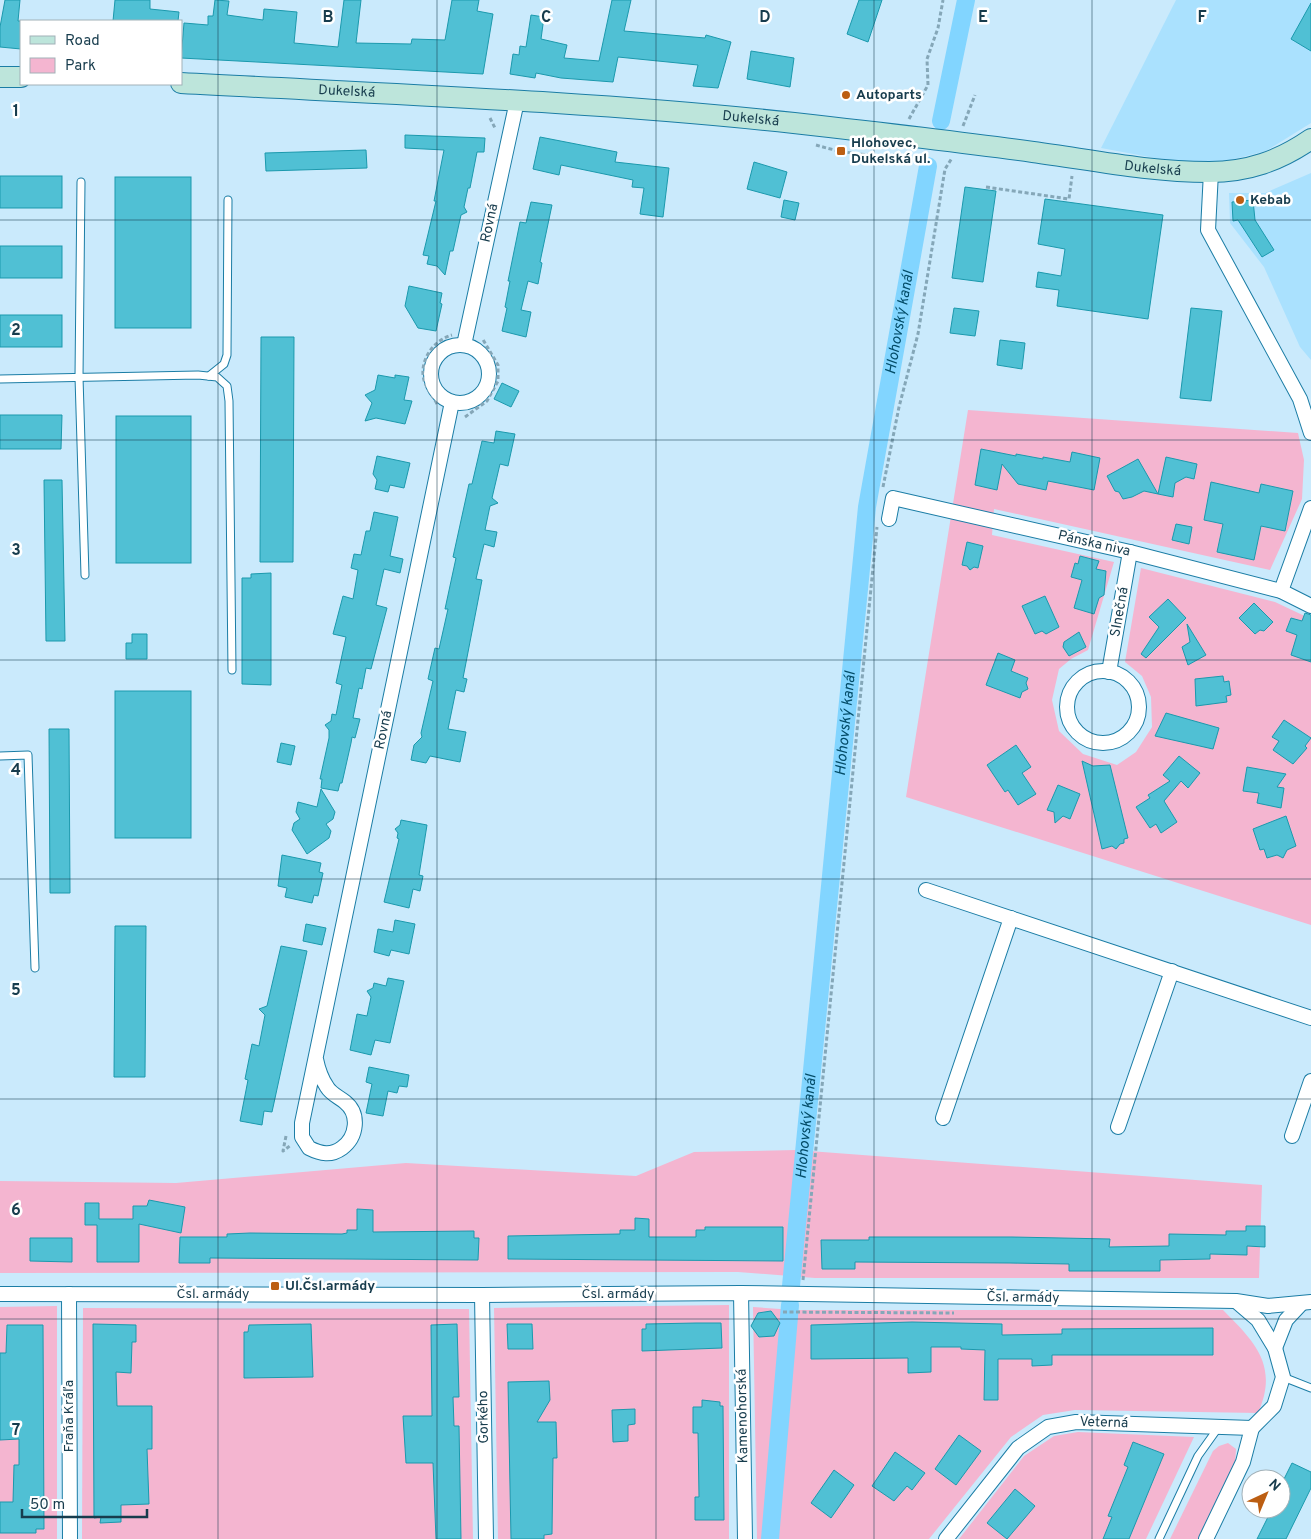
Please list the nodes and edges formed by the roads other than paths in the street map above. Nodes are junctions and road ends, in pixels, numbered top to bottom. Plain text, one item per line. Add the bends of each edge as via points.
1 (0, 77) edge
2 (20, 77) edge
3 (182, 83) edge
4 (517, 101) junction
5 (1311, 139) edge
6 (1211, 172) junction
7 (81, 182) dead end
8 (228, 200) dead end
9 (464, 345) junction
10 (208, 376) junction
11 (79, 377) junction
12 (0, 379) edge
13 (452, 402) junction
14 (1308, 416) edge
15 (1311, 433) edge
16 (1311, 508) edge
17 (884, 519) road end
18 (1130, 552) junction
19 (85, 574) dead end
20 (1281, 591) junction
21 (1311, 606) edge
22 (232, 670) dead end
23 (1109, 672) junction
24 (0, 756) edge
25 (926, 890) dead end
26 (1011, 918) junction
27 (35, 968) dead end
28 (1172, 971) junction
29 (1311, 1018) edge
30 (316, 1059) junction
31 (1311, 1081) edge
32 (942, 1118) dead end
33 (1118, 1127) dead end
34 (1292, 1136) dead end
35 (740, 1293) junction
36 (0, 1294) edge
37 (69, 1294) junction
38 (482, 1295) junction
39 (1236, 1301) junction
40 (1306, 1303) edge
41 (1275, 1348) junction
42 (1282, 1377) junction
43 (1311, 1388) edge
44 (1219, 1427) junction
45 (1252, 1428) junction
46 (70, 1539) edge
47 (486, 1539) edge
48 (745, 1539) edge
49 (946, 1539) edge
50 (1159, 1539) edge
51 (1206, 1539) edge

1 - 2 main road
3 - 4 main road, Dukelská
4 - 6 main road, Dukelská via 696,114 1035,152 1149,170
4 - 9 street, Rovná
5 - 6 main road, Dukelská via 1268,163
6 - 14 street via 1208,230
7 - 11 lane
8 - 10 lane via 227,355 224,364
9 - 13 street via 454,346 438,355 431,373 437,391
9 - 13 street via 473,348 486,361 488,380 485,389 471,401
10 - 11 lane
10 - 22 lane via 217,377 227,386 229,400
11 - 12 lane
11 - 19 lane
13 - 30 street, Rovná
14 - 15 street
16 - 20 street
17 - 18 street, Pánska niva via 893,498
18 - 20 street, Pánska niva
18 - 23 street, Slnečná
20 - 21 street, Pánska niva
23 - 23 street via 1082,678 1071,690 1067,701 1070,724 1086,740 1098,743 1122,738 1131,730 1139,707 1137,695 1130,684
24 - 27 lane via 28,755
25 - 26 street
26 - 28 street
26 - 32 street
28 - 29 street
28 - 33 street
30 - 30 street, Rovná via 303,1115 302,1137 309,1148 327,1154 337,1152 352,1139 355,1119 346,1102 328,1089 320,1076
31 - 34 street
35 - 38 street, Čsl. armády
35 - 39 street, Čsl. armády
35 - 48 street, Kamenohorská
36 - 37 street, Čsl. armády
37 - 38 street, Čsl. armády
37 - 46 street, Fraňa Kráľa
38 - 47 street, Gorkého
39 - 40 street, Čsl. armády via 1268,1306
39 - 41 street via 1258,1320
40 - 41 street via 1286,1320
41 - 42 street
42 - 43 lane
42 - 45 street via 1274,1406
44 - 45 street, Veterná
44 - 49 street, Veterná via 1076,1422 1048,1426 1018,1448
44 - 50 lane via 1198,1456
45 - 51 street via 1243,1462

